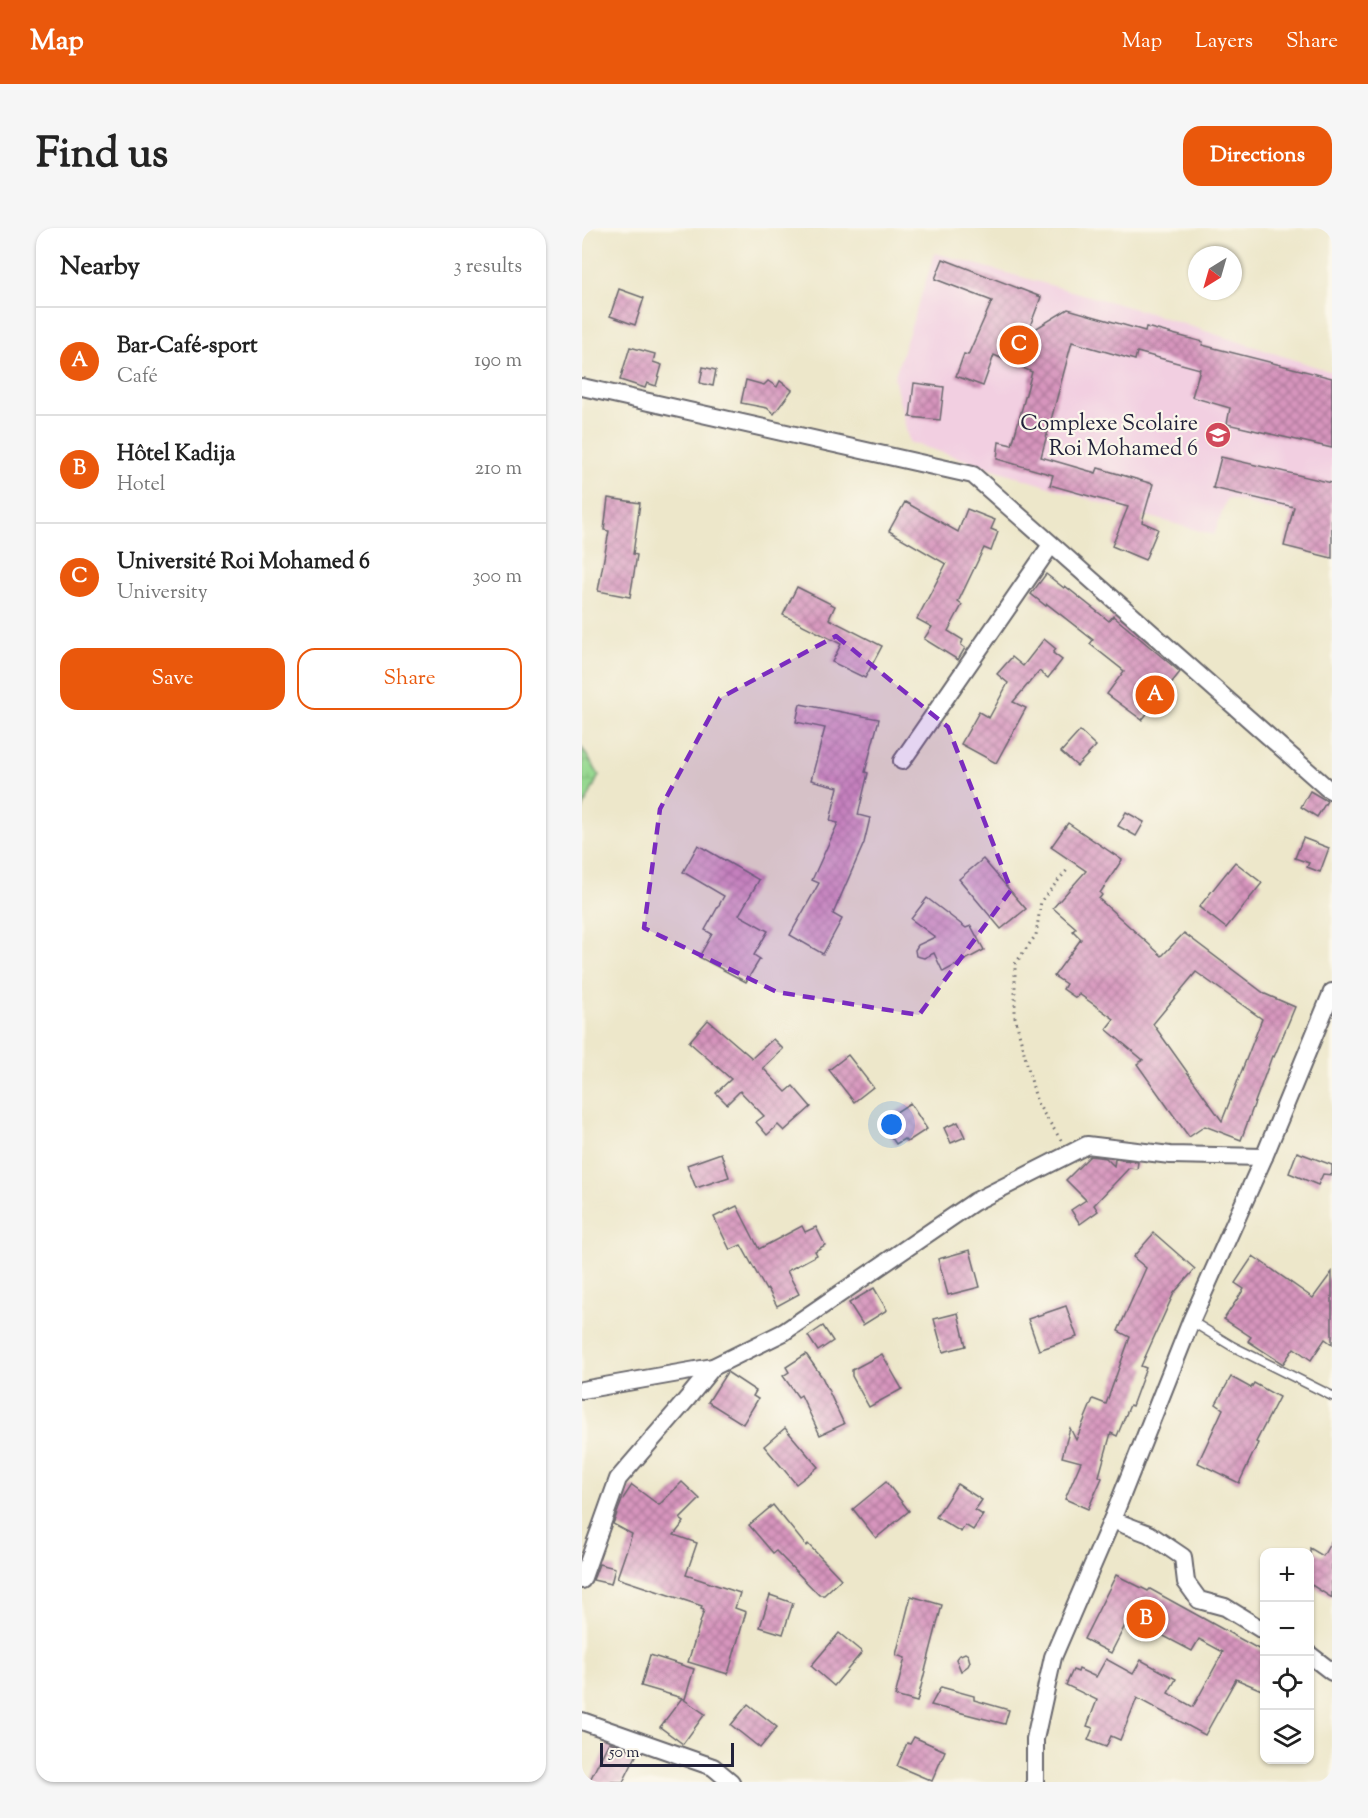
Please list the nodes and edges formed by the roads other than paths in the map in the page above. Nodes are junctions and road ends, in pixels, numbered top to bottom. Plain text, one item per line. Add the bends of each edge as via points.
1 (582, 387) edge
2 (1051, 545) junction
3 (902, 761) dead end
4 (1332, 790) edge
5 (1332, 992) edge
6 (1264, 1156) junction
7 (1191, 1321) junction
8 (713, 1367) junction
9 (582, 1390) edge
10 (1332, 1396) edge
11 (1112, 1520) junction
12 (582, 1580) edge
13 (1260, 1629) edge
14 (1311, 1656) edge
15 (1332, 1672) edge
16 (582, 1721) edge
17 (731, 1782) edge
18 (1035, 1782) edge

1 - 2 street via 973,475
2 - 3 street
2 - 4 street
5 - 6 street
6 - 7 street
6 - 8 street via 1170,1155 1088,1145 974,1202 784,1332
7 - 10 lane
7 - 11 street
8 - 9 street
8 - 12 street via 618,1479
11 - 13 street via 1149,1534 1183,1557 1186,1582 1199,1600 1225,1608
11 - 18 street via 1053,1657 1035,1739
14 - 15 street
16 - 17 street via 713,1767

